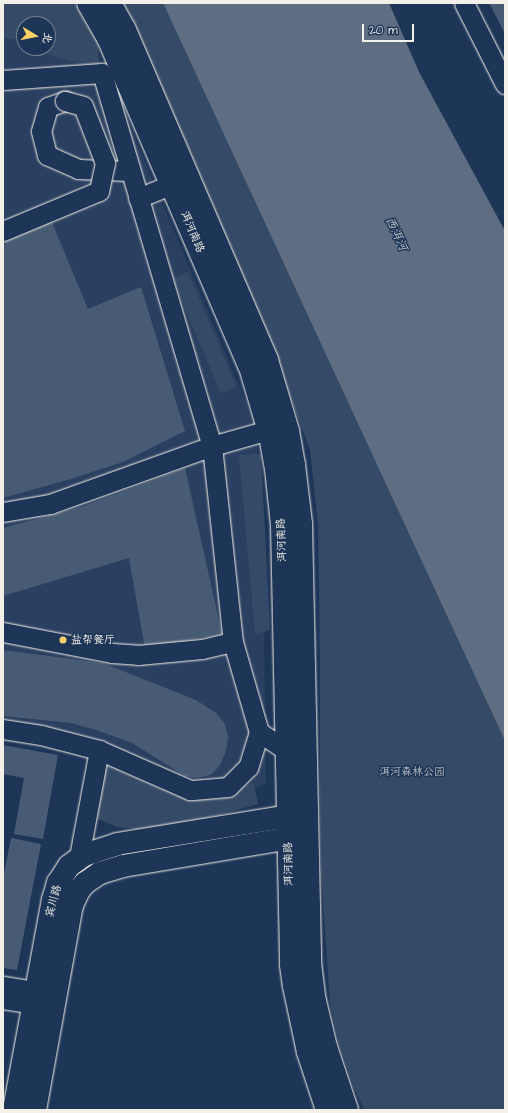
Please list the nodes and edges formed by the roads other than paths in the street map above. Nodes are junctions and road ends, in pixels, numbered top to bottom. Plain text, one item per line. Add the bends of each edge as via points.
1 (88, 3) edge
2 (110, 3) edge
3 (464, 3) edge
4 (37, 77) junction
5 (3, 80) edge
6 (505, 84) edge
7 (56, 104) junction
8 (130, 171) junction
9 (171, 185) junction
10 (138, 198) junction
11 (3, 231) edge
12 (268, 430) junction
13 (212, 446) junction
14 (3, 512) edge
15 (3, 632) edge
16 (233, 642) junction
17 (3, 729) edge
18 (259, 732) junction
19 (99, 750) junction
20 (286, 750) junction
21 (297, 815) junction
22 (297, 837) junction
23 (79, 857) junction
24 (3, 986) edge
25 (34, 998) junction
26 (3, 999) edge
27 (14, 1110) edge
28 (34, 1110) edge
29 (327, 1110) edge
30 (347, 1110) edge

1 - 9 main road, 洱河南路 via 108,38
2 - 21 main road, 洱河南路 via 125,30 267,360 288,431 301,524
3 - 6 street
4 - 5 street
4 - 7 street
4 - 8 street via 102,73
7 - 8 street via 41,131 47,155 78,169
7 - 11 street, bridge via 83,106 105,163 98,191
8 - 10 street
9 - 10 street
9 - 12 main road, 洱河南路 via 250,367
10 - 13 street
12 - 13 street
12 - 20 main road, 洱河南路 via 282,519
13 - 14 street via 50,504
13 - 16 street
15 - 16 street via 112,653 138,655 202,649
16 - 18 street
17 - 19 street via 41,735
18 - 19 street via 248,768 228,787 190,790
18 - 20 street
19 - 23 street
20 - 21 main road, 洱河南路
21 - 22 main road, 洱河南路
21 - 23 main road, 宾川路 via 124,842 99,848
22 - 28 main road, 宾川路 via 123,866 100,872 85,883 72,905
22 - 29 main road, 洱河南路 via 290,950 294,986 308,1052
22 - 30 main road, 洱河南路 via 312,983 326,1047
23 - 25 main road, 宾川路 via 63,874 54,894
24 - 25 street
25 - 26 street
25 - 27 main road, 宾川路

